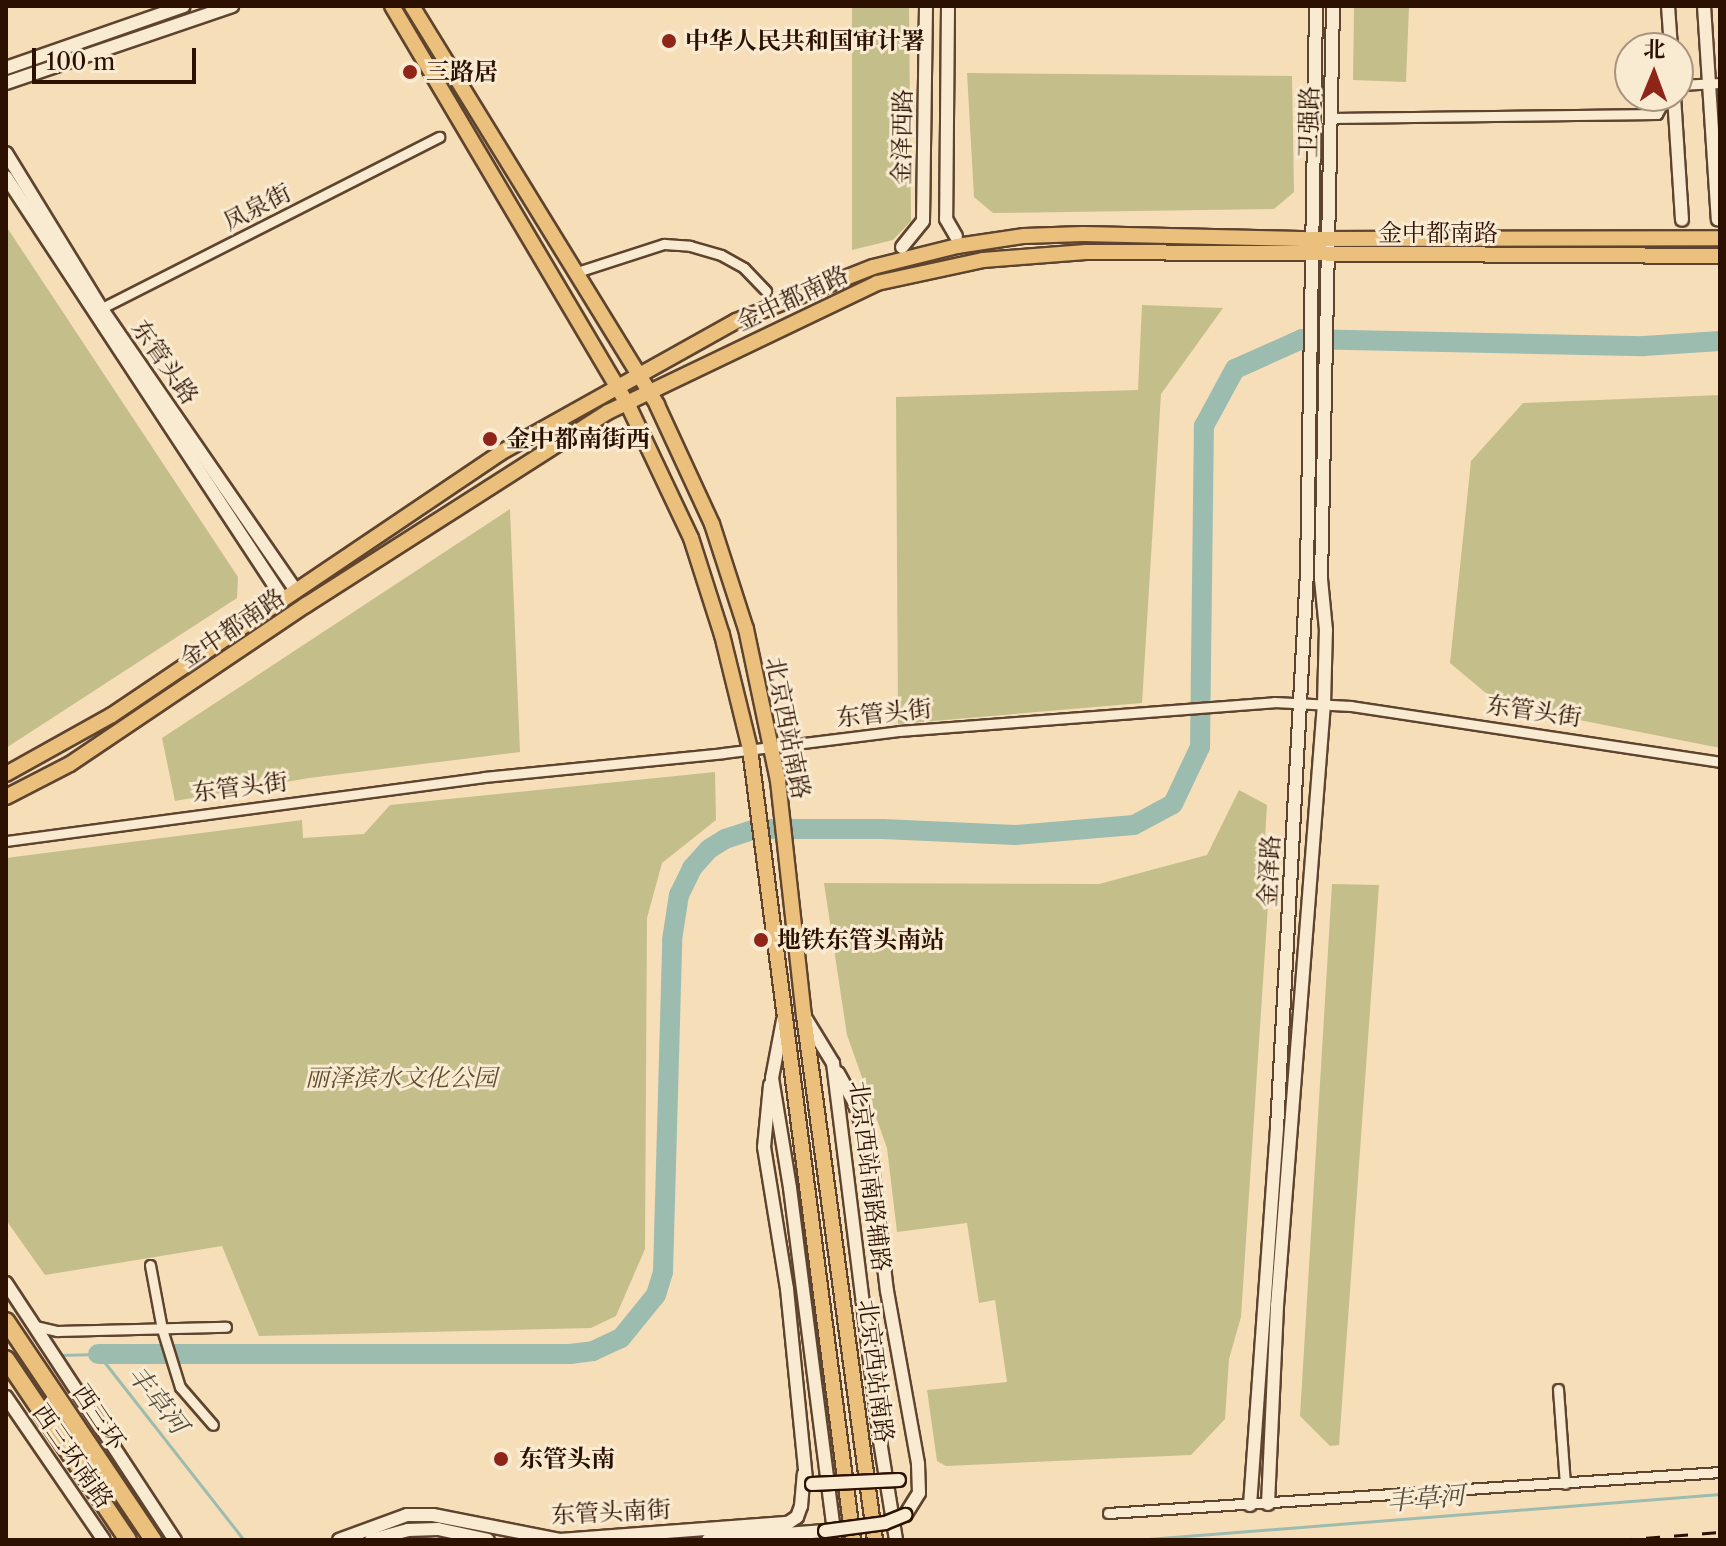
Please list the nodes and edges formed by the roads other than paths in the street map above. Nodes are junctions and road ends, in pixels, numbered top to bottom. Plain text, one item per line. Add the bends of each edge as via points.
1 (184, 6) edge
2 (232, 6) edge
3 (392, 6) edge
4 (412, 6) edge
5 (926, 6) edge
6 (948, 6) edge
7 (1316, 6) edge
8 (1333, 6) edge
9 (1668, 6) edge
10 (1704, 6) edge
11 (1670, 32) edge
12 (6, 68) edge
13 (6, 83) edge
14 (1714, 83) edge
15 (1694, 84) edge
16 (1658, 112) edge
17 (1675, 112) edge
18 (1332, 118) junction
19 (439, 137) dead end
20 (6, 153) edge
21 (6, 177) edge
22 (1682, 220) dead end
23 (1718, 220) edge
24 (956, 236) dead end
25 (1720, 238) edge
26 (1320, 239) junction
27 (902, 247) dead end
28 (1320, 255) junction
29 (1720, 256) edge
30 (574, 273) junction
31 (766, 291) dead end
32 (97, 310) junction
33 (638, 373) junction
34 (1319, 378) junction
35 (618, 385) junction
36 (650, 391) junction
37 (627, 403) junction
38 (290, 595) junction
39 (1301, 703) junction
40 (1324, 704) junction
41 (772, 746) junction
42 (750, 749) junction
43 (1720, 762) edge
44 (6, 774) edge
45 (6, 797) edge
46 (6, 841) edge
47 (804, 1016) junction
48 (784, 1017) junction
49 (833, 1063) junction
50 (772, 1078) junction
51 (150, 1265) dead end
52 (6, 1283) edge
53 (6, 1321) edge
54 (35, 1326) junction
55 (226, 1327) dead end
56 (162, 1329) junction
57 (9, 1364) edge
58 (1558, 1389) dead end
59 (6, 1397) edge
60 (213, 1425) dead end
61 (918, 1469) junction
62 (1720, 1472) edge
63 (808, 1479) junction
64 (1565, 1484) junction
65 (1268, 1504) junction
66 (1250, 1505) junction
67 (1108, 1513) dead end
68 (104, 1540) edge
69 (128, 1540) edge
70 (153, 1540) edge
71 (175, 1540) edge
72 (339, 1540) edge
73 (371, 1540) edge
74 (488, 1540) edge
75 (708, 1540) edge
76 (835, 1540) edge
77 (853, 1540) edge
78 (875, 1540) edge
79 (896, 1540) edge

1 - 12 main road
2 - 13 main road
3 - 35 main road, 北京西站南路
4 - 30 main road, 北京西站南路
5 - 27 main road, 金泽西路 via 923,221
6 - 24 main road, 金泽西路 via 946,219
7 - 26 main road, 卫强路
8 - 18 main road, 卫强路
9 - 11 main road
10 - 14 main road
14 - 15 street
14 - 23 main road
16 - 18 street
17 - 22 main road
18 - 26 main road, 卫强路
19 - 32 street, 凤泉街
20 - 32 main road, 东管头路
21 - 32 main road, 东管头路
25 - 26 main road, 金中都南路
26 - 28 main road, 金泽路
26 - 33 main road, 金中都南路 via 1083,234 957,246 825,283 736,321
28 - 29 main road, 金中都南路
28 - 34 main road, 金泽路 via 1327,309
28 - 34 main road, 金泽路 via 1312,308
28 - 36 main road, 金中都南路 via 1086,252 950,265 849,294
30 - 31 street via 664,244 690,246 744,268
30 - 33 main road, 北京西站南路
32 - 38 main road, 东管头路
33 - 35 main road, 金中都南路
33 - 36 main road, 北京西站南路
34 - 39 main road, 金泽路
34 - 40 main road, 金泽路
35 - 37 main road, 北京西站南路
35 - 38 main road, 金中都南路 via 500,453
36 - 37 main road, 金中都南路
36 - 41 main road, 北京西站南路 via 712,524 746,629
37 - 42 main road, 北京西站南路 via 691,538
37 - 45 main road, 金中都南路 via 306,605 70,764
38 - 44 main road, 金中都南路 via 112,715
39 - 40 street, 东管头街
39 - 41 street, 东管头街 via 1026,720
39 - 66 main road, 金泽路
40 - 43 street, 东管头街
40 - 65 main road, 金泽路 via 1277,1306
41 - 42 street, 东管头街
41 - 47 main road, 北京西站南路
42 - 46 street, 东管头街 via 484,777
42 - 48 main road, 北京西站南路
47 - 49 main road, 北京西站南路辅路
47 - 78 main road, 北京西站南路
48 - 50 main road
48 - 77 main road, 北京西站南路
49 - 61 main road via 870,1149 887,1291
49 - 79 main road, 北京西站南路辅路
50 - 63 main road, 东管头南街 via 764,1147 787,1289
50 - 76 main road
51 - 56 street
52 - 54 main road, 西三环南路
53 - 70 highway, 西三环
54 - 56 street via 57,1331
54 - 71 main road, 西三环南路
55 - 56 street
56 - 60 street via 180,1387
57 - 69 highway, 西三环
58 - 64 street
59 - 68 main road, 西三环南路
61 - 63 main road, bridge via 899,1480
61 - 75 main road, bridge via 919,1493 905,1515 885,1523
62 - 64 street
63 - 72 main road, 东管头南街 via 797,1517 788,1523 560,1540 433,1515 407,1515
64 - 65 street
65 - 66 street
66 - 67 street
73 - 74 main road via 438,1529

